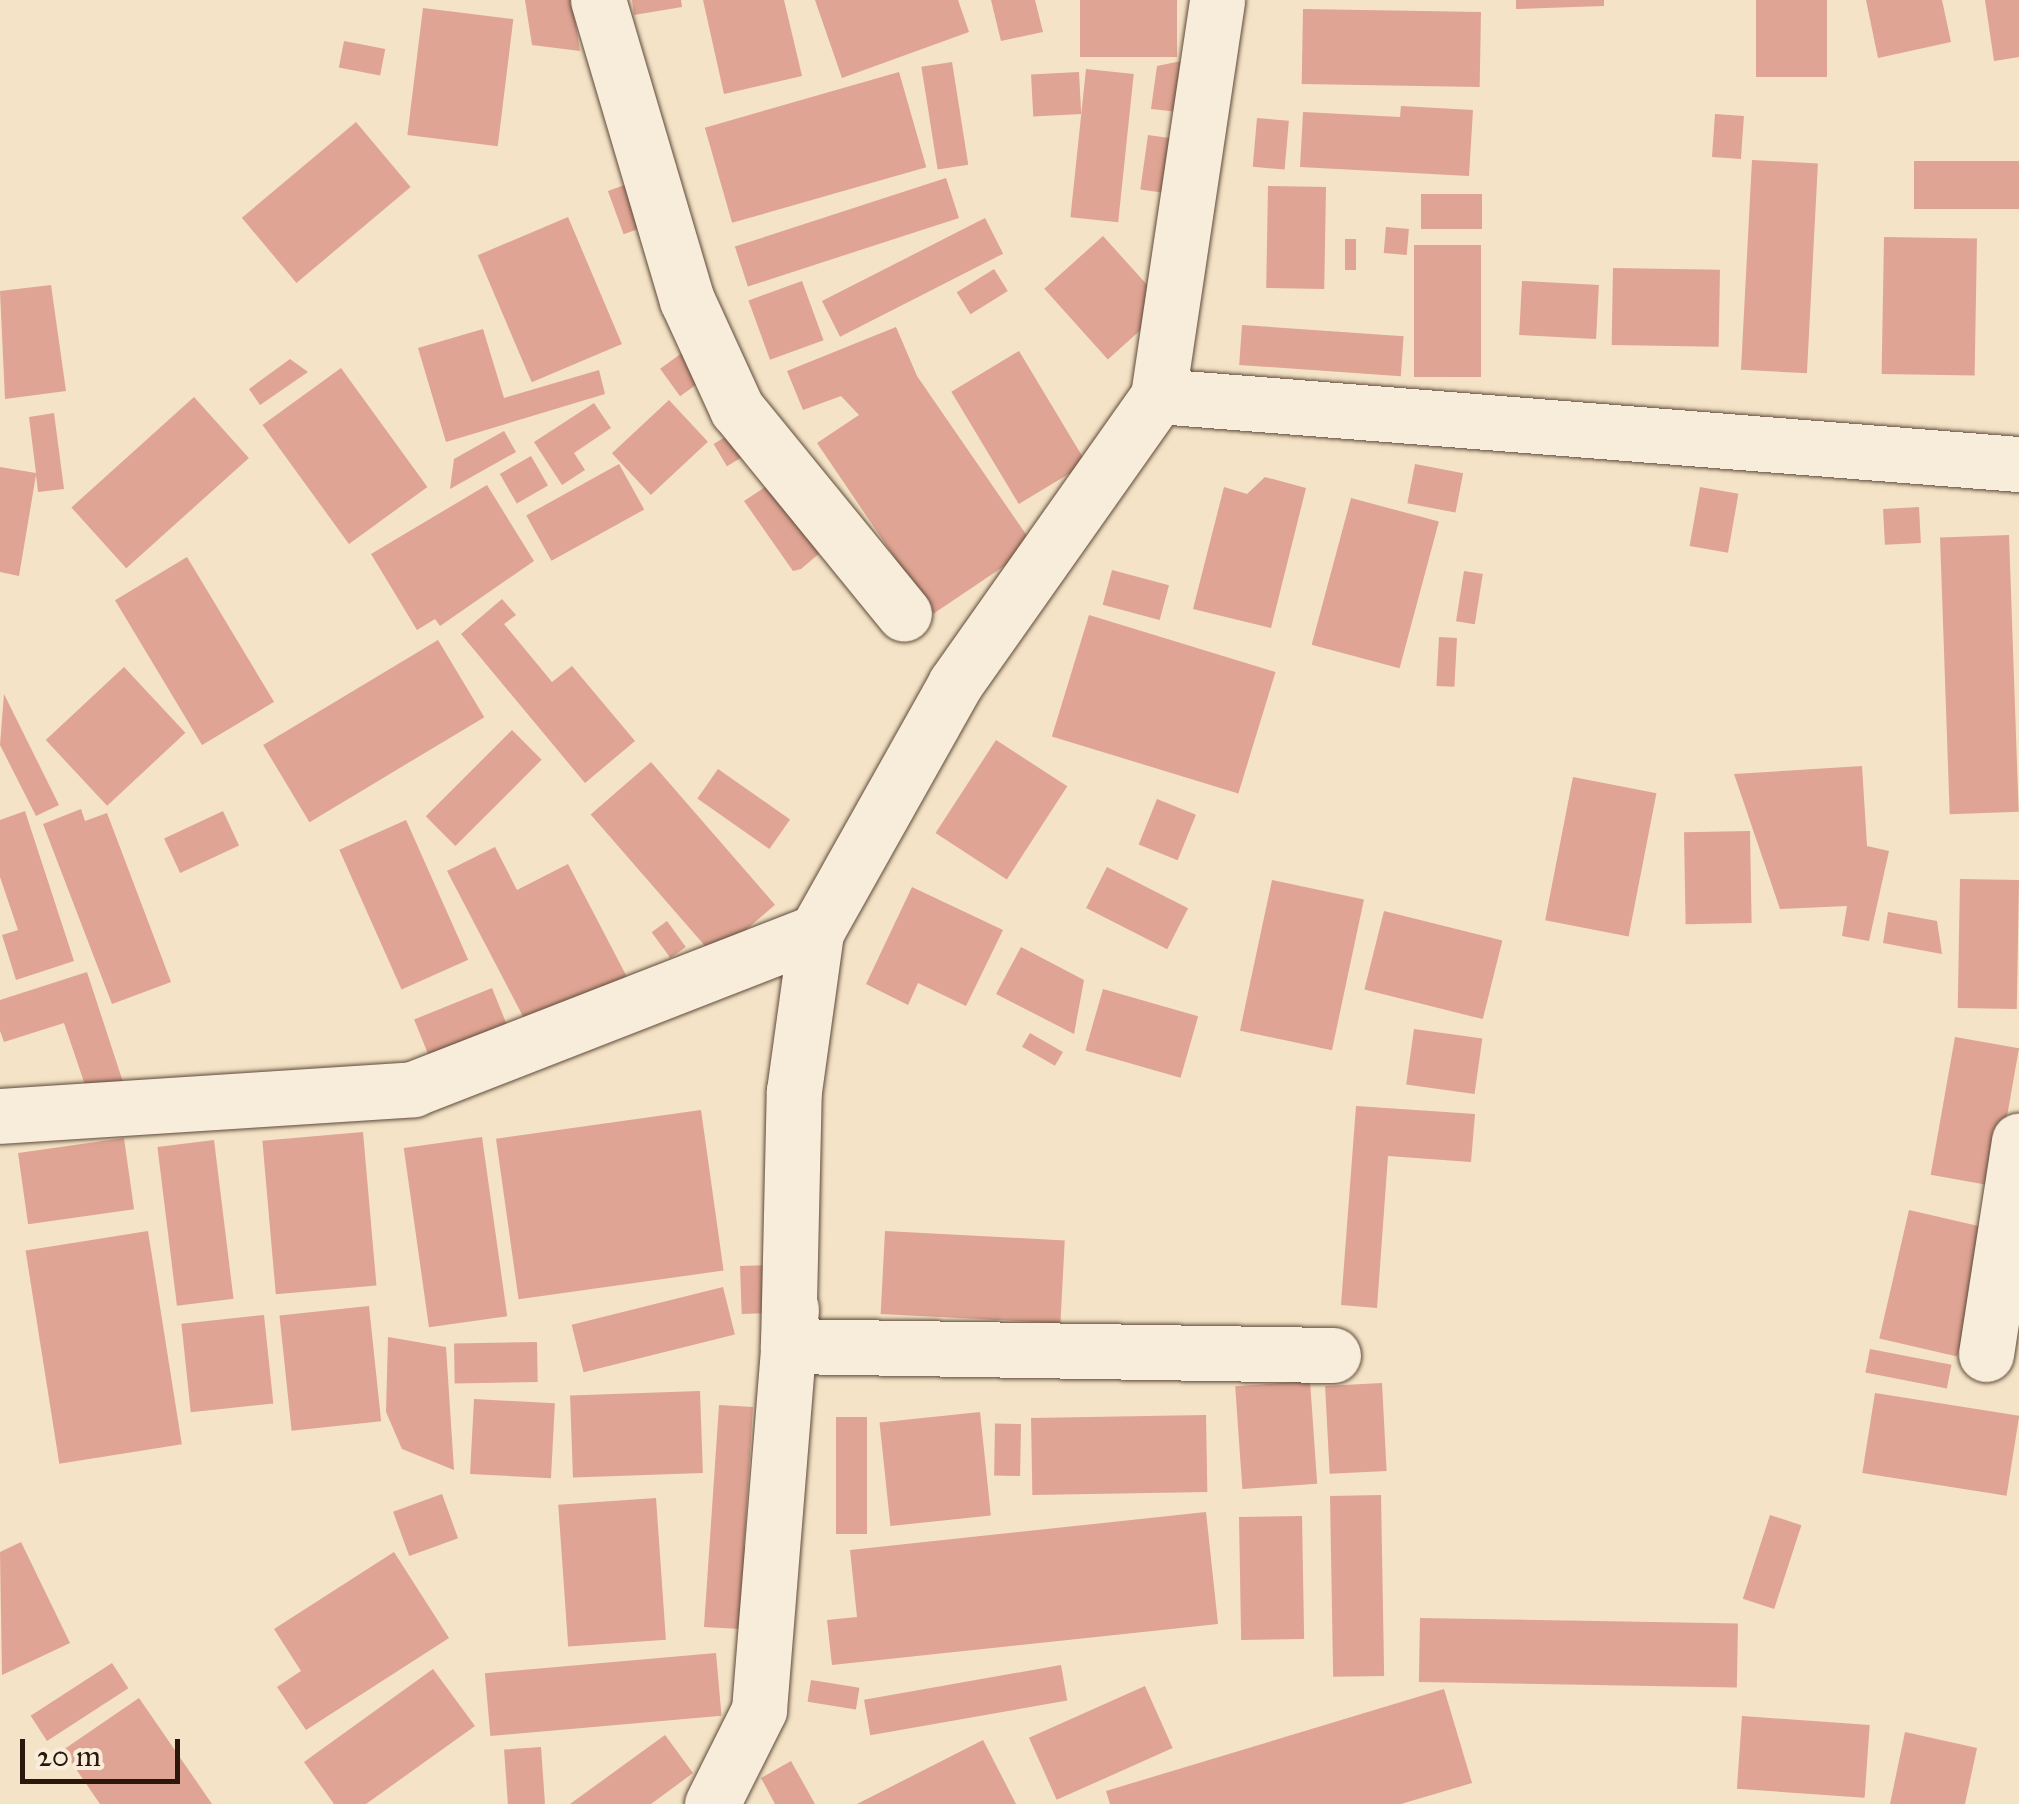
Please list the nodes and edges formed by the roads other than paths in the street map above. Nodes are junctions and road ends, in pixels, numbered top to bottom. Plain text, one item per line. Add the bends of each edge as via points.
1 (598, 0) edge
2 (1217, 0) edge
3 (1158, 396) junction
4 (2019, 464) edge
5 (904, 614) dead end
6 (822, 921) junction
7 (0, 1116) edge
8 (2019, 1141) edge
9 (788, 1346) junction
10 (1986, 1354) dead end
11 (1333, 1355) dead end
12 (712, 1804) edge

1 - 5 street via 687,300 737,409
2 - 3 street
3 - 4 street
3 - 6 street via 1033,575
6 - 7 street via 414,1089
6 - 9 street
8 - 10 street
9 - 11 street
9 - 12 street via 759,1710

